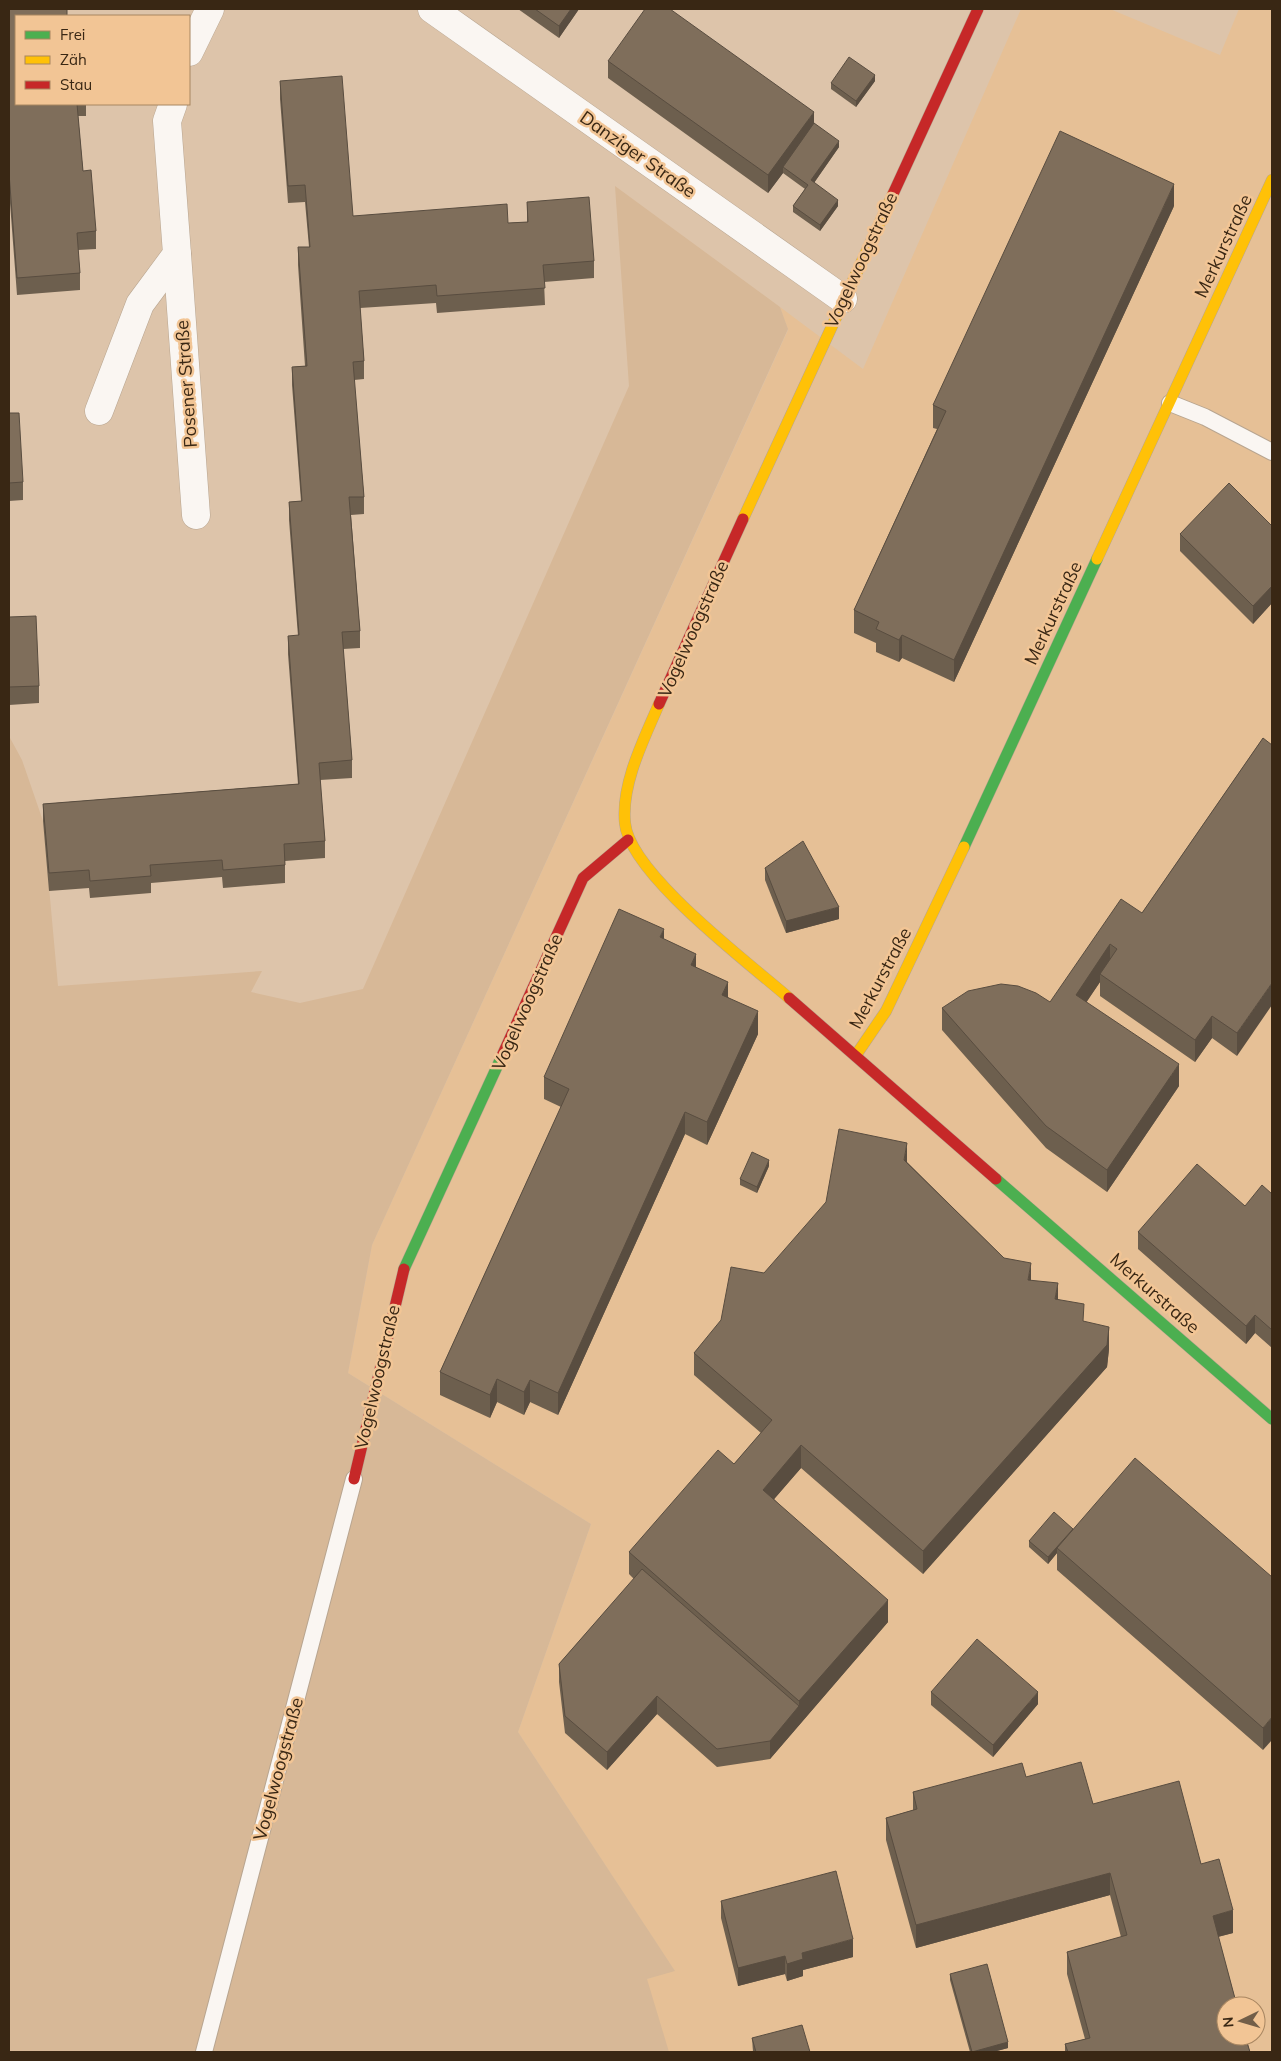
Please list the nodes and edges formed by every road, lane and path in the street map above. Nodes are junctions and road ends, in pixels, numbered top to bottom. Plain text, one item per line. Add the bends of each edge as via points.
1 (210, 9) edge
2 (432, 9) edge
3 (978, 9) edge
4 (190, 50) edge
5 (173, 105) edge
6 (1272, 180) edge
7 (177, 254) junction
8 (843, 299) junction
9 (1170, 403) junction
10 (99, 411) dead end
11 (1272, 452) edge
12 (196, 515) dead end
13 (628, 840) junction
14 (856, 1055) junction
15 (1272, 1419) edge
16 (354, 1479) joint
17 (204, 2052) edge

1 - 4 street
2 - 8 street, Danziger Straße
3 - 8 street, Vogelwoogstraße
5 - 7 street, Posener Straße via 168,121
6 - 9 street, Merkurstraße
7 - 10 street via 140,304
7 - 12 street, Posener Straße
8 - 13 street, Vogelwoogstraße via 672,673 639,754 624,804
9 - 11 lane via 1205,417
9 - 14 street, Merkurstraße via 886,1011
13 - 14 street, Merkurstraße via 664,889
13 - 16 street, Vogelwoogstraße via 583,878 401,1276
14 - 15 street, Merkurstraße
16 - 17 lane, Vogelwoogstraße

